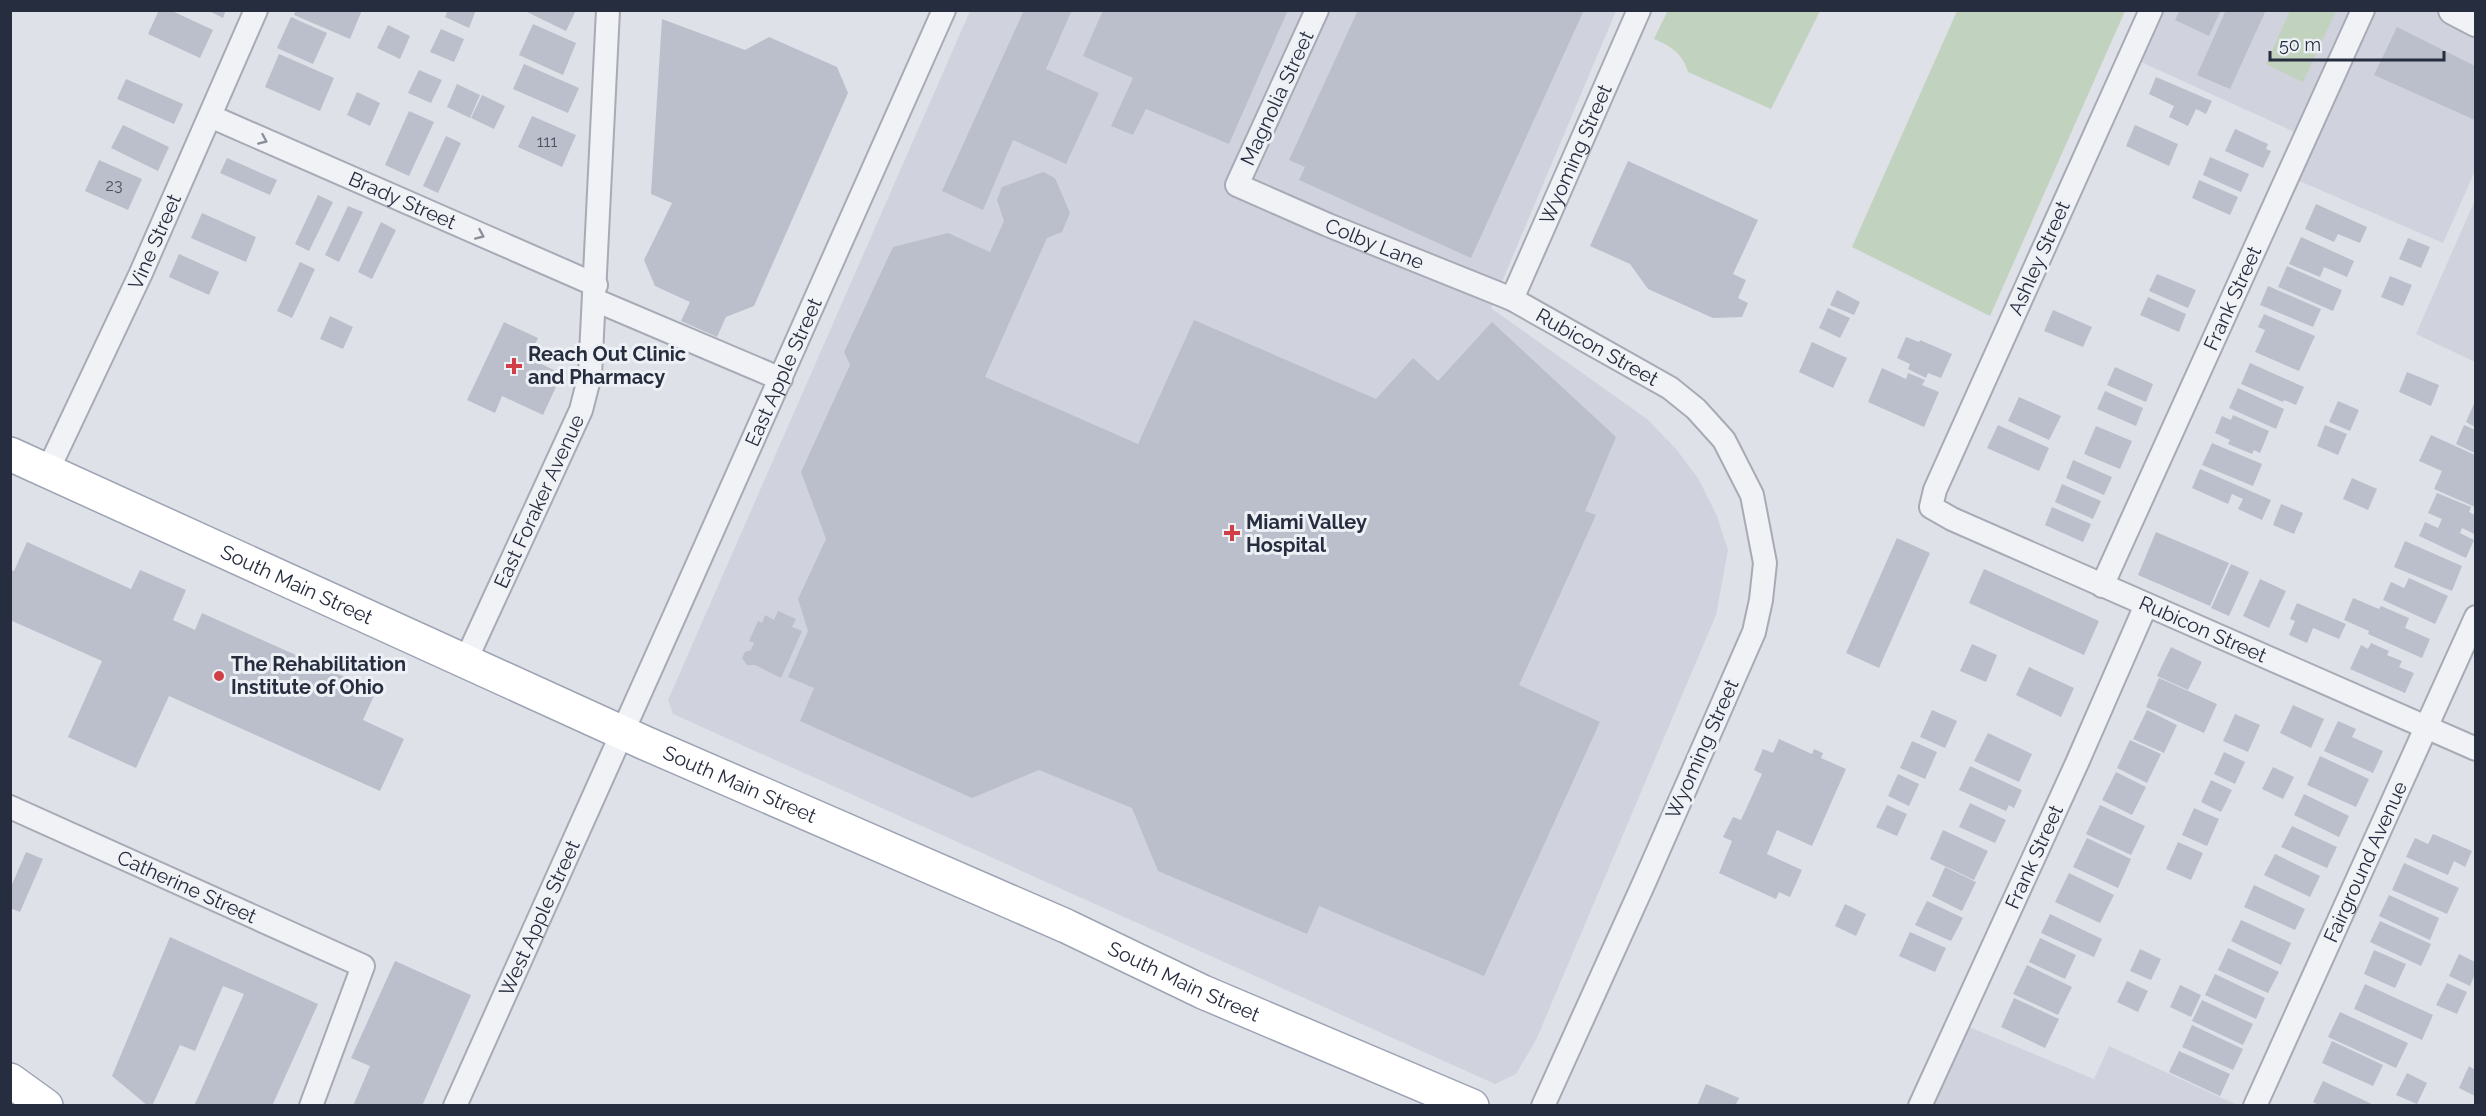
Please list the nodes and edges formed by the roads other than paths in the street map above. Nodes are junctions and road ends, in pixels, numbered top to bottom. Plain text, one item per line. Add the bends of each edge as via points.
1 (256, 10) edge
2 (608, 10) edge
3 (944, 10) edge
4 (1317, 10) edge
5 (1639, 10) edge
6 (2151, 10) edge
7 (2363, 10) edge
8 (2453, 10) edge
9 (2475, 22) edge
10 (210, 116) junction
11 (1237, 185) joint
12 (596, 293) junction
13 (1512, 299) junction
14 (781, 379) junction
15 (1681, 396) joint
16 (10, 453) edge
17 (48, 470) junction
18 (1931, 507) joint
19 (2102, 586) junction
20 (2146, 605) junction
21 (2475, 617) edge
22 (465, 662) junction
23 (2427, 727) junction
24 (621, 732) junction
25 (2475, 749) edge
26 (10, 807) edge
27 (10, 1080) edge
28 (46, 1106) edge
29 (311, 1106) edge
30 (455, 1106) edge
31 (1472, 1106) edge
32 (1543, 1106) edge
33 (1920, 1106) edge
34 (2255, 1106) edge

1 - 10 street, Vine Street
2 - 12 street, East Foraker Avenue
3 - 14 street, East Apple Street
4 - 11 street, Magnolia Street
5 - 13 street, Wyoming Street
6 - 18 street, Ashley Street via 1935,490
7 - 19 street, Frank Street
8 - 9 street
10 -> 12 street, Brady Street
10 - 17 street, Vine Street
11 - 13 street, Colby Lane
12 - 14 street, Brady Street
12 - 22 street, East Foraker Avenue via 590,375 581,410
13 - 15 street, Rubicon Street
14 - 24 street, East Apple Street
15 - 32 street, Wyoming Street via 1724,440 1752,495 1765,562 1761,600 1750,642
16 - 17 main road, South Main Street
17 - 22 main road, South Main Street
18 - 19 street, Rubicon Street
19 - 20 street, Rubicon Street
20 - 23 street, Rubicon Street
20 - 33 street, Frank Street
21 - 23 street, Fairground Avenue
22 - 24 main road, South Main Street
23 - 25 street, Rubicon Street
23 - 34 street, Fairground Avenue
24 - 30 street, West Apple Street
24 - 31 main road, South Main Street via 1066,926 1232,1005
26 - 29 street, Catherine Street via 363,966
27 - 28 main road

